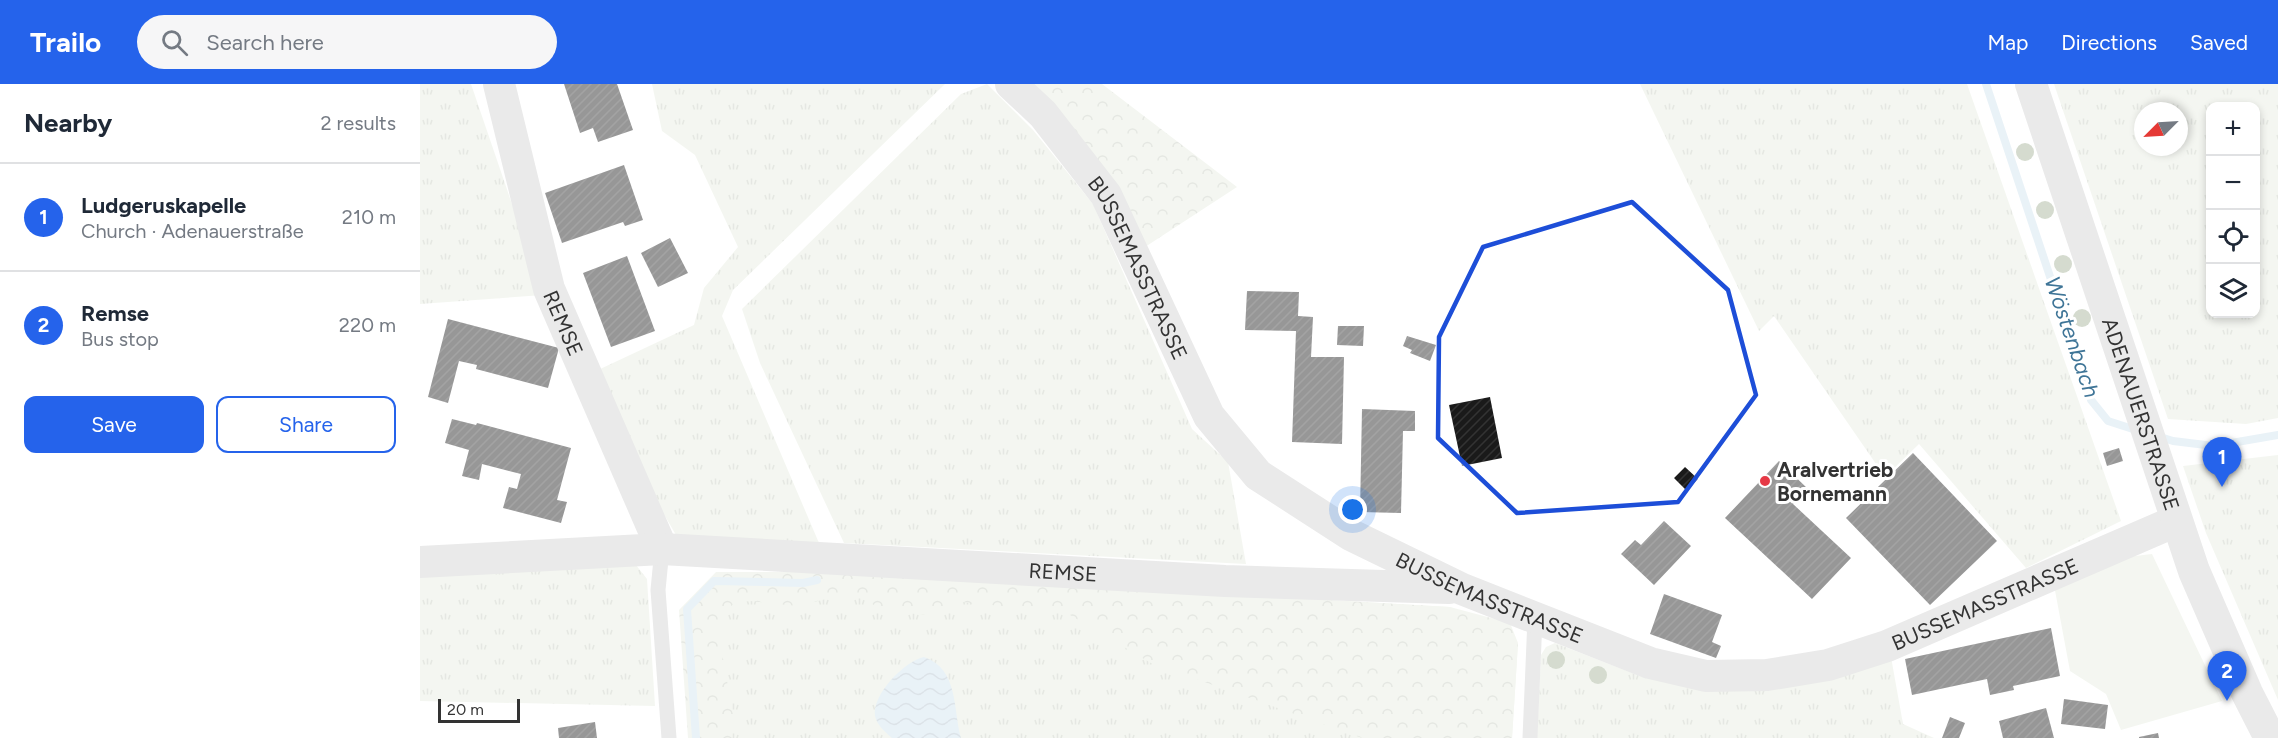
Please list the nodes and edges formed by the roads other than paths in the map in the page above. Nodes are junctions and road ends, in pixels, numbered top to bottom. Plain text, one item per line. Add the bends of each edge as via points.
1 (499, 84) edge
2 (1011, 84) edge
3 (2031, 84) edge
4 (2176, 521) junction
5 (662, 549) junction
6 (420, 562) edge
7 (1462, 589) junction
8 (1535, 618) junction
9 (669, 738) edge
10 (1530, 738) edge
11 (2270, 738) edge

1 - 5 street, REMSE via 549,289
2 - 7 street, BUSSEMASSTRASSE via 1042,114 1106,195 1209,416 1258,475 1352,535
3 - 4 street, ADENAUERSTRASSE
4 - 8 street, BUSSEMASSTRASSE via 1887,646 1828,665 1767,675 1706,676 1650,663
4 - 11 street, ADENAUERSTRASSE via 2247,693
5 - 6 street, REMSE
5 - 7 street, REMSE via 1225,581
5 - 9 lane, REMSE via 658,590
7 - 8 street, BUSSEMASSTRASSE
8 - 10 lane

